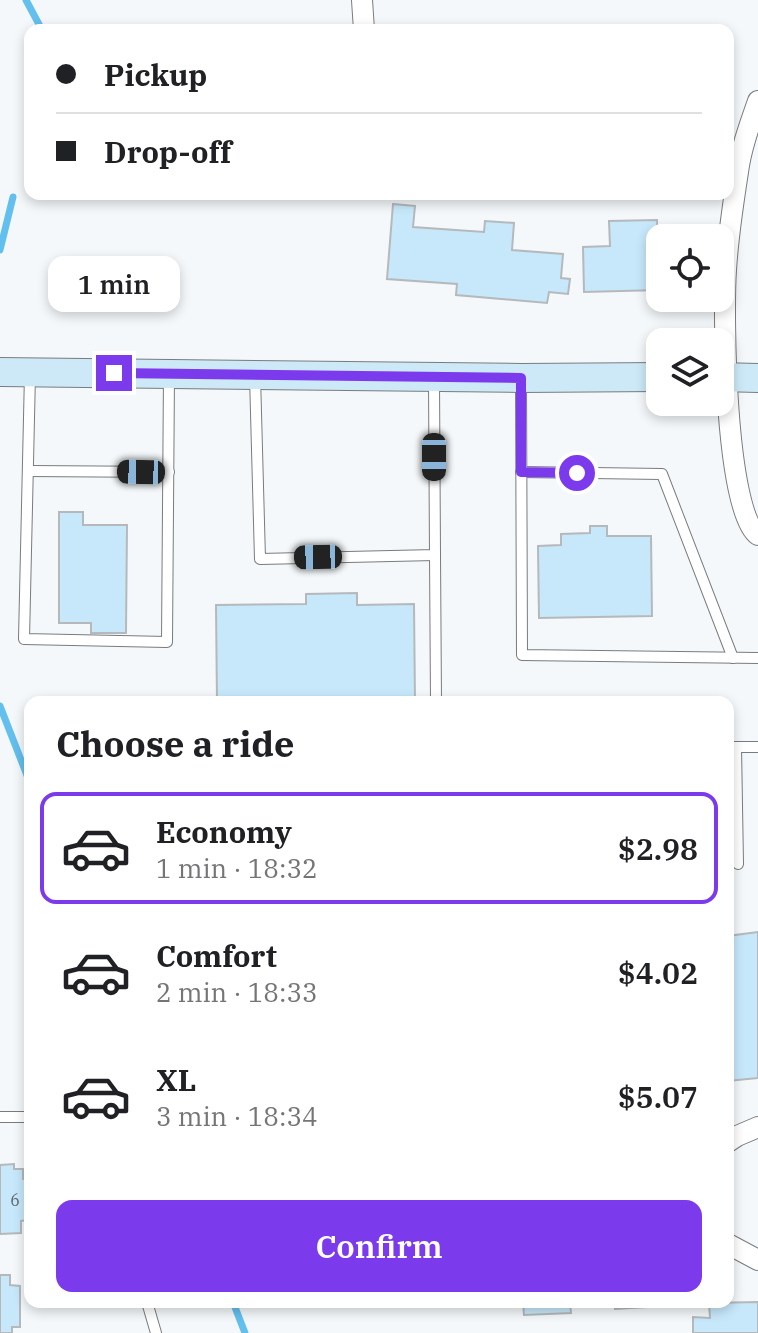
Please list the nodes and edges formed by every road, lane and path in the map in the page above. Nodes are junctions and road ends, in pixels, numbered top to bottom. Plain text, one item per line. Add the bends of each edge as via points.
1 (362, 0) edge
2 (364, 24) edge
3 (758, 101) edge
4 (741, 169) edge
5 (725, 328) edge
6 (0, 372) edge
7 (30, 372) junction
8 (169, 374) junction
9 (255, 374) junction
10 (434, 376) junction
11 (646, 377) edge
12 (734, 377) edge
13 (521, 378) junction
14 (758, 378) edge
15 (728, 416) edge
16 (28, 471) junction
17 (169, 472) junction
18 (521, 472) junction
19 (758, 535) edge
20 (435, 555) junction
21 (733, 658) junction
22 (758, 658) edge
23 (436, 696) edge
24 (734, 747) edge
25 (758, 747) edge
26 (734, 786) edge
27 (738, 864) dead end
28 (0, 1117) edge
29 (24, 1117) edge
30 (758, 1127) edge
31 (734, 1138) edge
32 (734, 1247) edge
33 (758, 1260) edge
34 (149, 1308) edge
35 (156, 1333) edge

1 - 2 street
3 - 4 street
4 - 5 street via 726,271
6 - 7 main road
7 - 8 main road
7 - 16 lane
8 - 9 main road
8 - 17 lane
9 - 10 main road
9 - 20 lane via 260,559
10 - 13 main road
10 - 20 lane
11 - 13 main road
12 - 14 main road
13 - 18 lane
15 - 19 street via 742,503
16 - 17 lane
16 - 17 lane via 24,639 167,642
18 - 21 lane via 662,474
18 - 21 lane via 522,655
20 - 23 lane
21 - 22 lane
24 - 25 lane
26 - 27 lane
28 - 29 lane
30 - 31 street
32 - 33 street
34 - 35 lane

